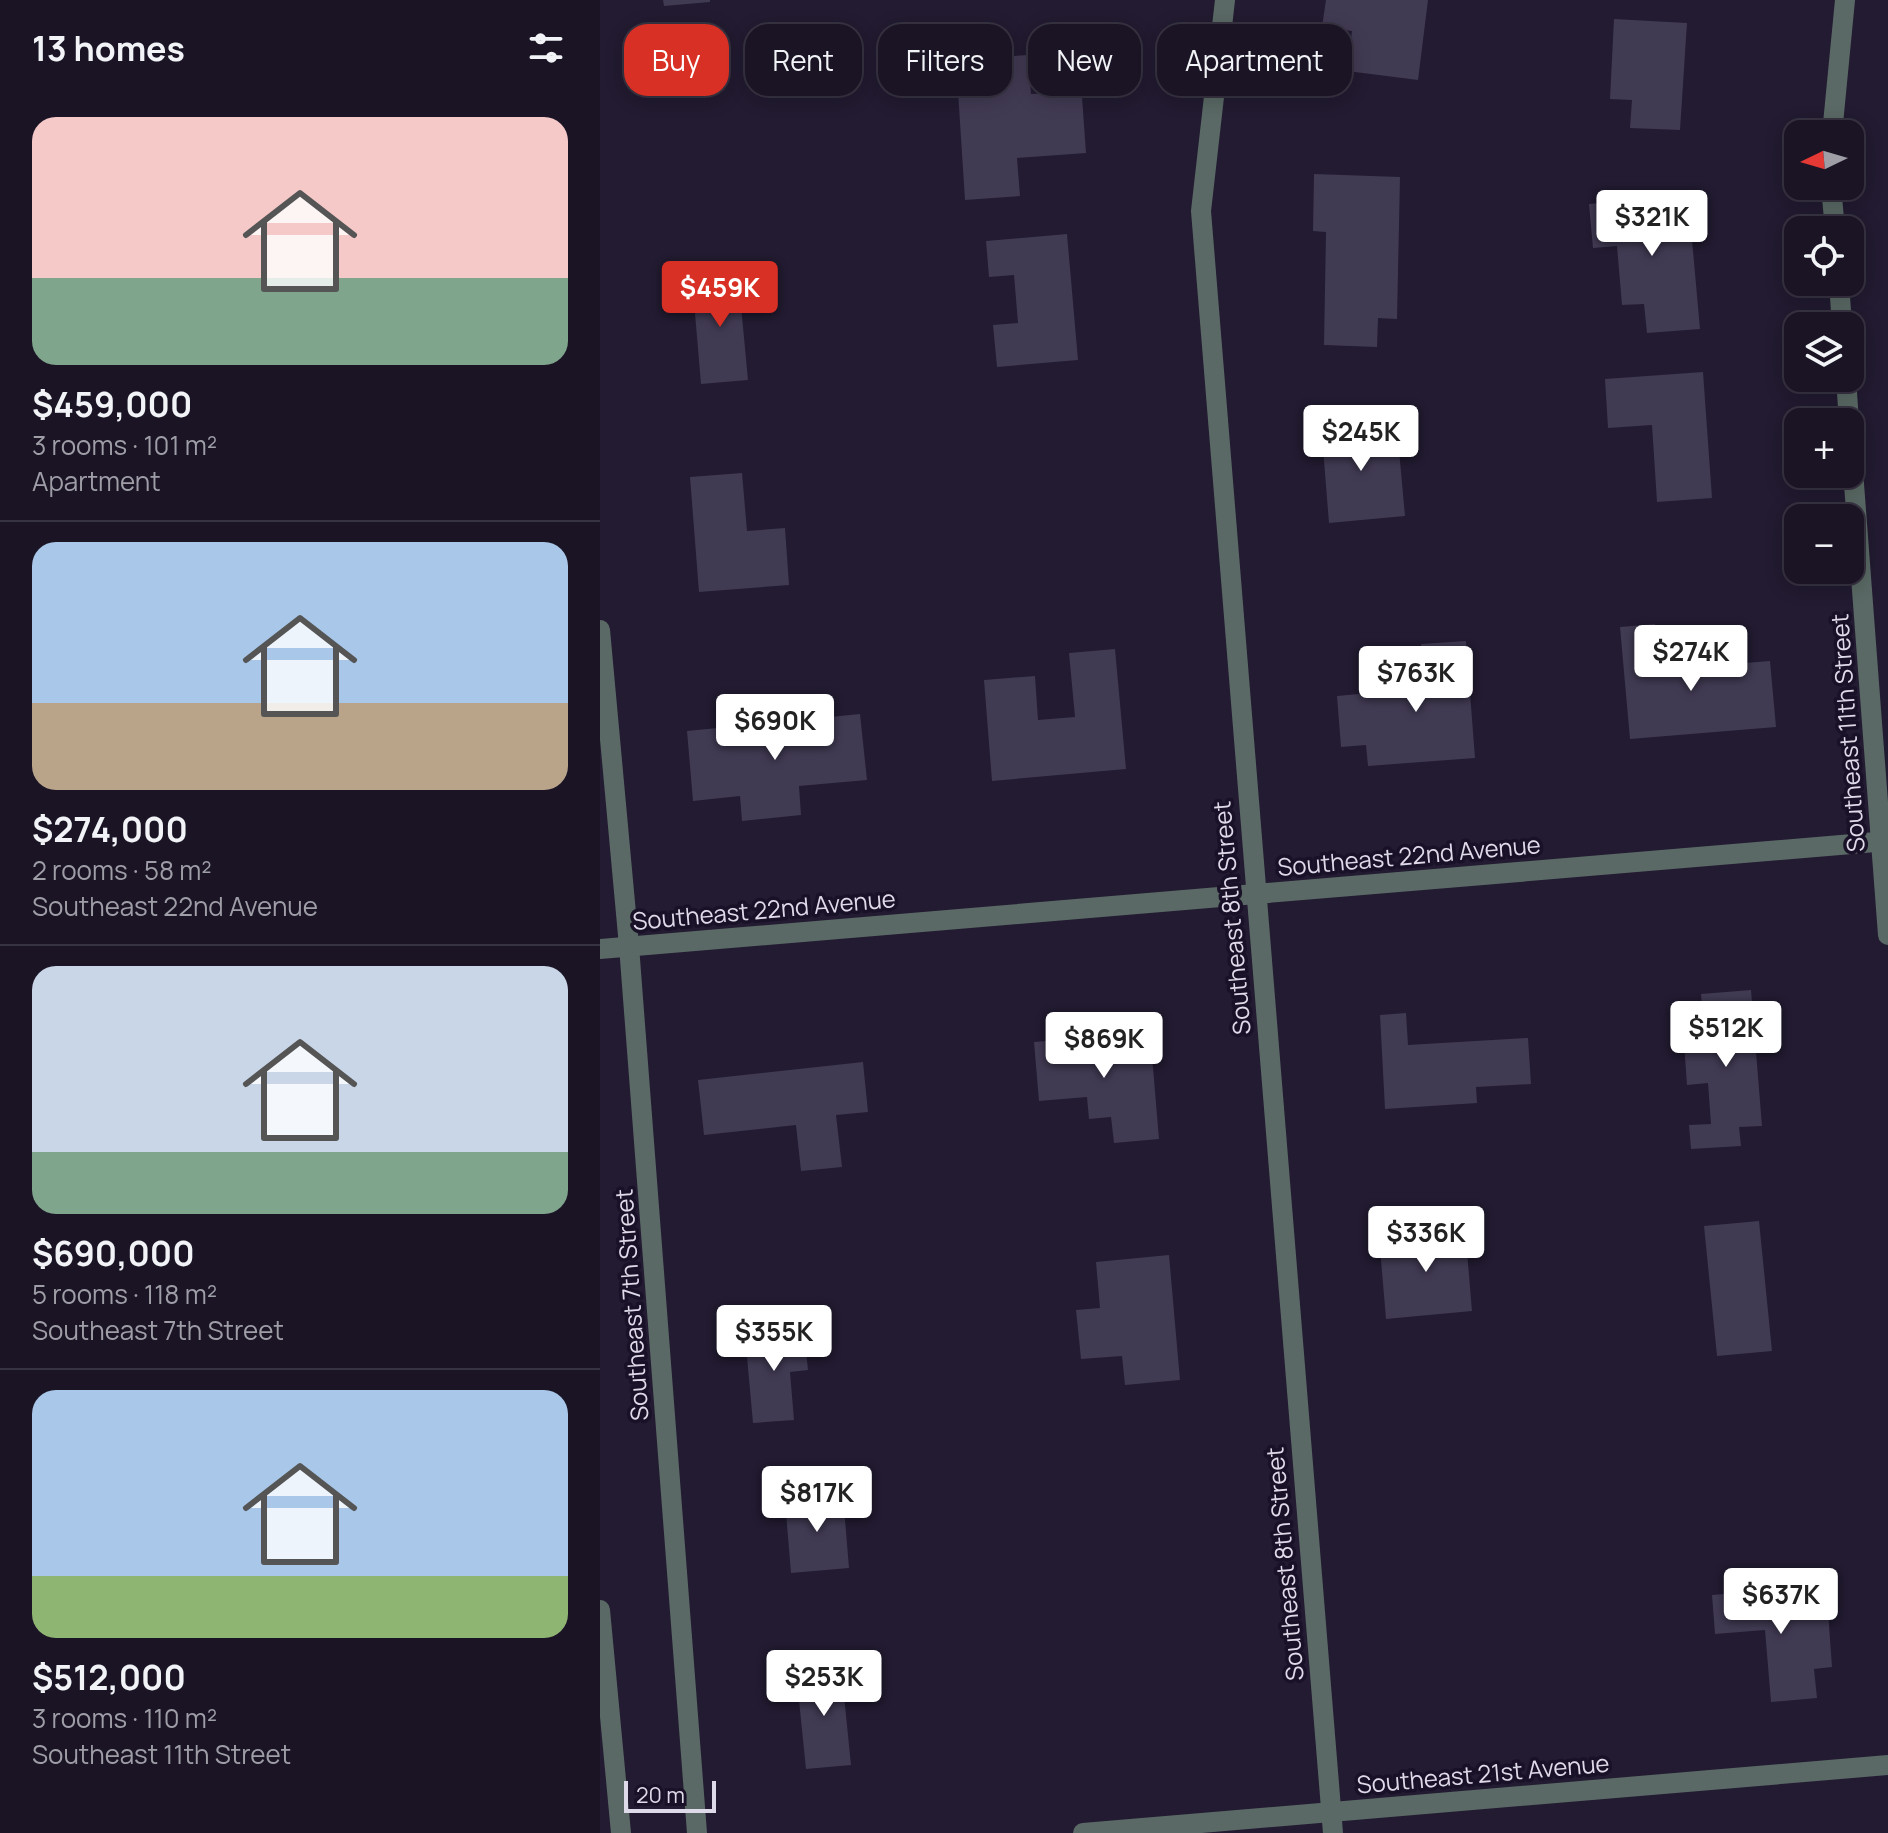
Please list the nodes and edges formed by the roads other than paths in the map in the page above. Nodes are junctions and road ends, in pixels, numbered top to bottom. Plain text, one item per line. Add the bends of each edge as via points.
1 (1225, 0) edge
2 (1845, 0) edge
3 (1833, 120) edge
4 (1855, 488) edge
5 (600, 630) edge
6 (1885, 841) edge
7 (1255, 895) junction
8 (1888, 935) edge
9 (629, 946) junction
10 (600, 949) edge
11 (600, 1610) edge
12 (1888, 1765) edge
13 (1331, 1812) junction
14 (621, 1833) edge
15 (697, 1833) edge
16 (1083, 1833) edge
17 (1333, 1833) edge

1 - 7 street, Southeast 8th Street via 1201,211
2 - 3 street
4 - 6 street, Southeast 11th Street
5 - 9 street, Southeast 7th Street
6 - 7 street, Southeast 22nd Avenue
6 - 8 street, Southeast 11th Street
7 - 9 street, Southeast 22nd Avenue
7 - 13 street, Southeast 8th Street
9 - 10 street, Southeast 22nd Avenue
9 - 15 street, Southeast 7th Street
11 - 14 street
12 - 13 street, Southeast 21st Avenue
13 - 16 street, Southeast 21st Avenue
13 - 17 street, Southeast 8th Street

